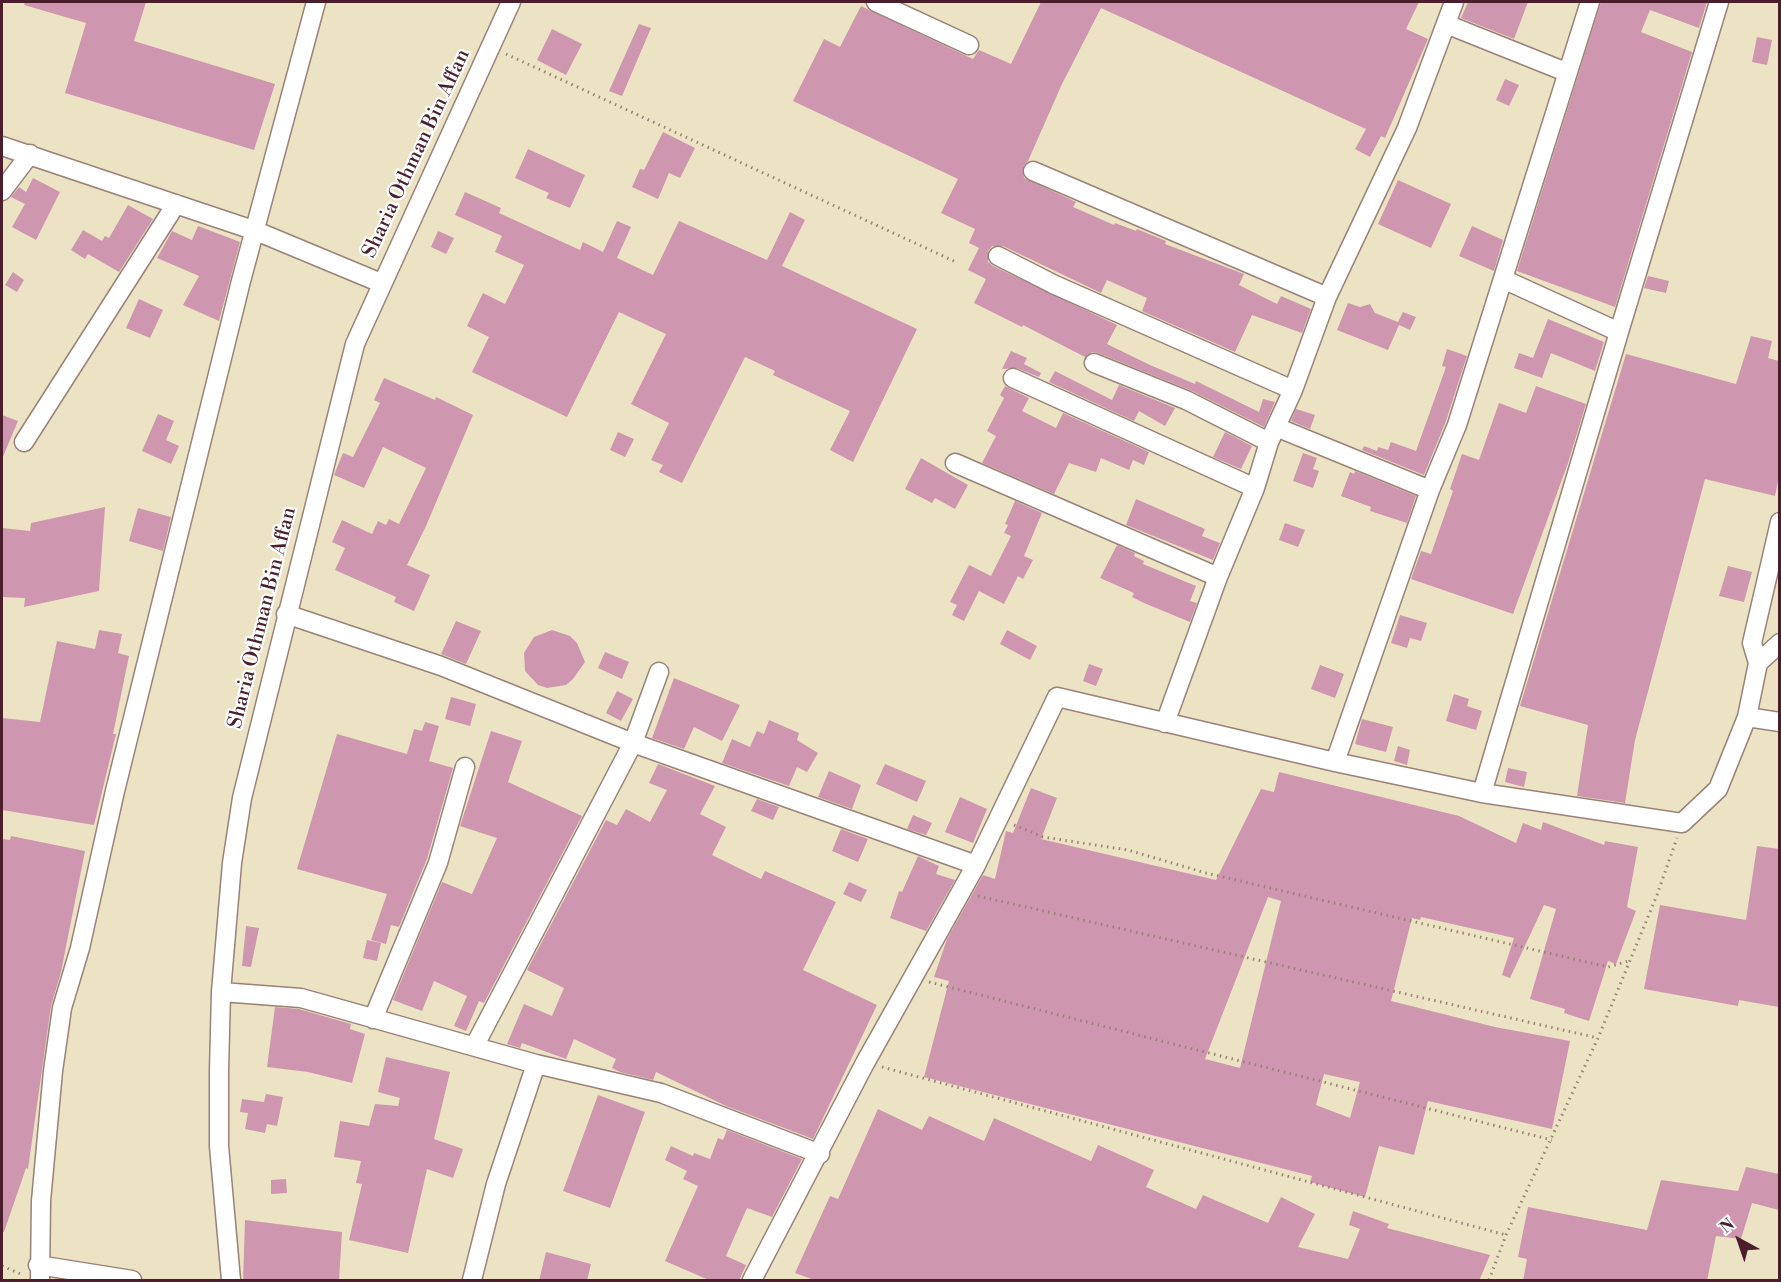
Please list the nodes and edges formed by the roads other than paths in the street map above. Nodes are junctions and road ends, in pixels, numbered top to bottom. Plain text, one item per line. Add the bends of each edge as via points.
1 (316, 2) edge
2 (512, 2) edge
3 (876, 2) edge
4 (1454, 2) edge
5 (1590, 2) edge
6 (1719, 2) edge
7 (1446, 24) junction
8 (969, 45) dead end
9 (1566, 72) junction
10 (2, 146) edge
11 (30, 154) junction
12 (1033, 171) dead end
13 (2, 191) edge
14 (176, 204) junction
15 (256, 231) junction
16 (998, 256) dead end
17 (1503, 279) junction
18 (381, 283) junction
19 (1327, 297) junction
20 (1619, 332) junction
21 (1094, 363) dead end
22 (1013, 378) dead end
23 (1293, 390) junction
24 (1273, 434) junction
25 (24, 442) dead end
26 (955, 463) dead end
27 (1255, 488) junction
28 (1430, 490) junction
29 (1779, 522) edge
30 (1218, 577) junction
31 (286, 614) junction
32 (1779, 643) edge
33 (1758, 663) junction
34 (659, 672) dead end
35 (1747, 717) junction
36 (1779, 722) edge
37 (1165, 723) junction
38 (633, 743) junction
39 (1335, 762) junction
40 (465, 767) dead end
41 (1482, 792) junction
42 (976, 865) junction
43 (221, 992) junction
44 (373, 1019) junction
45 (475, 1045) junction
46 (536, 1064) junction
47 (820, 1154) junction
48 (36, 1274) edge
49 (132, 1281) edge
50 (231, 1281) edge
51 (472, 1281) edge
52 (753, 1281) edge

1 - 15 street
2 - 18 street, Sharia Othman Bin Affan
3 - 8 street
4 - 7 street
5 - 9 street
6 - 20 street
7 - 9 street
7 - 19 street via 1407,128
9 - 17 street
10 - 11 street
11 - 13 street
11 - 14 street
12 - 19 street
14 - 15 street
14 - 25 street
15 - 18 street
15 - 48 street via 62,1008 52,1071
16 - 23 street via 1054,285
17 - 20 street
17 - 28 street via 1457,425
18 - 31 street, Sharia Othman Bin Affan via 355,344
19 - 23 street
20 - 41 street
21 - 24 street
22 - 27 street
23 - 24 street
24 - 27 street
24 - 28 street
26 - 30 street
27 - 30 street
28 - 39 street
29 - 33 street via 1752,643
30 - 37 street
31 - 38 street via 441,666
31 - 43 street, Sharia Othman Bin Affan via 243,798 232,863
32 - 33 street
33 - 35 street
34 - 38 street
35 - 36 street
35 - 41 street via 1718,789 1682,822
37 - 39 street
37 - 42 street via 1057,696
38 - 42 street
38 - 45 street
39 - 41 street
40 - 44 street via 438,862
42 - 47 street via 865,1063
43 - 44 street via 301,998
43 - 50 street, Sharia Othman Bin Affan via 219,1146
44 - 45 street
45 - 46 street
46 - 47 street via 661,1093
46 - 51 street via 496,1184
47 - 52 street
48 - 49 street

